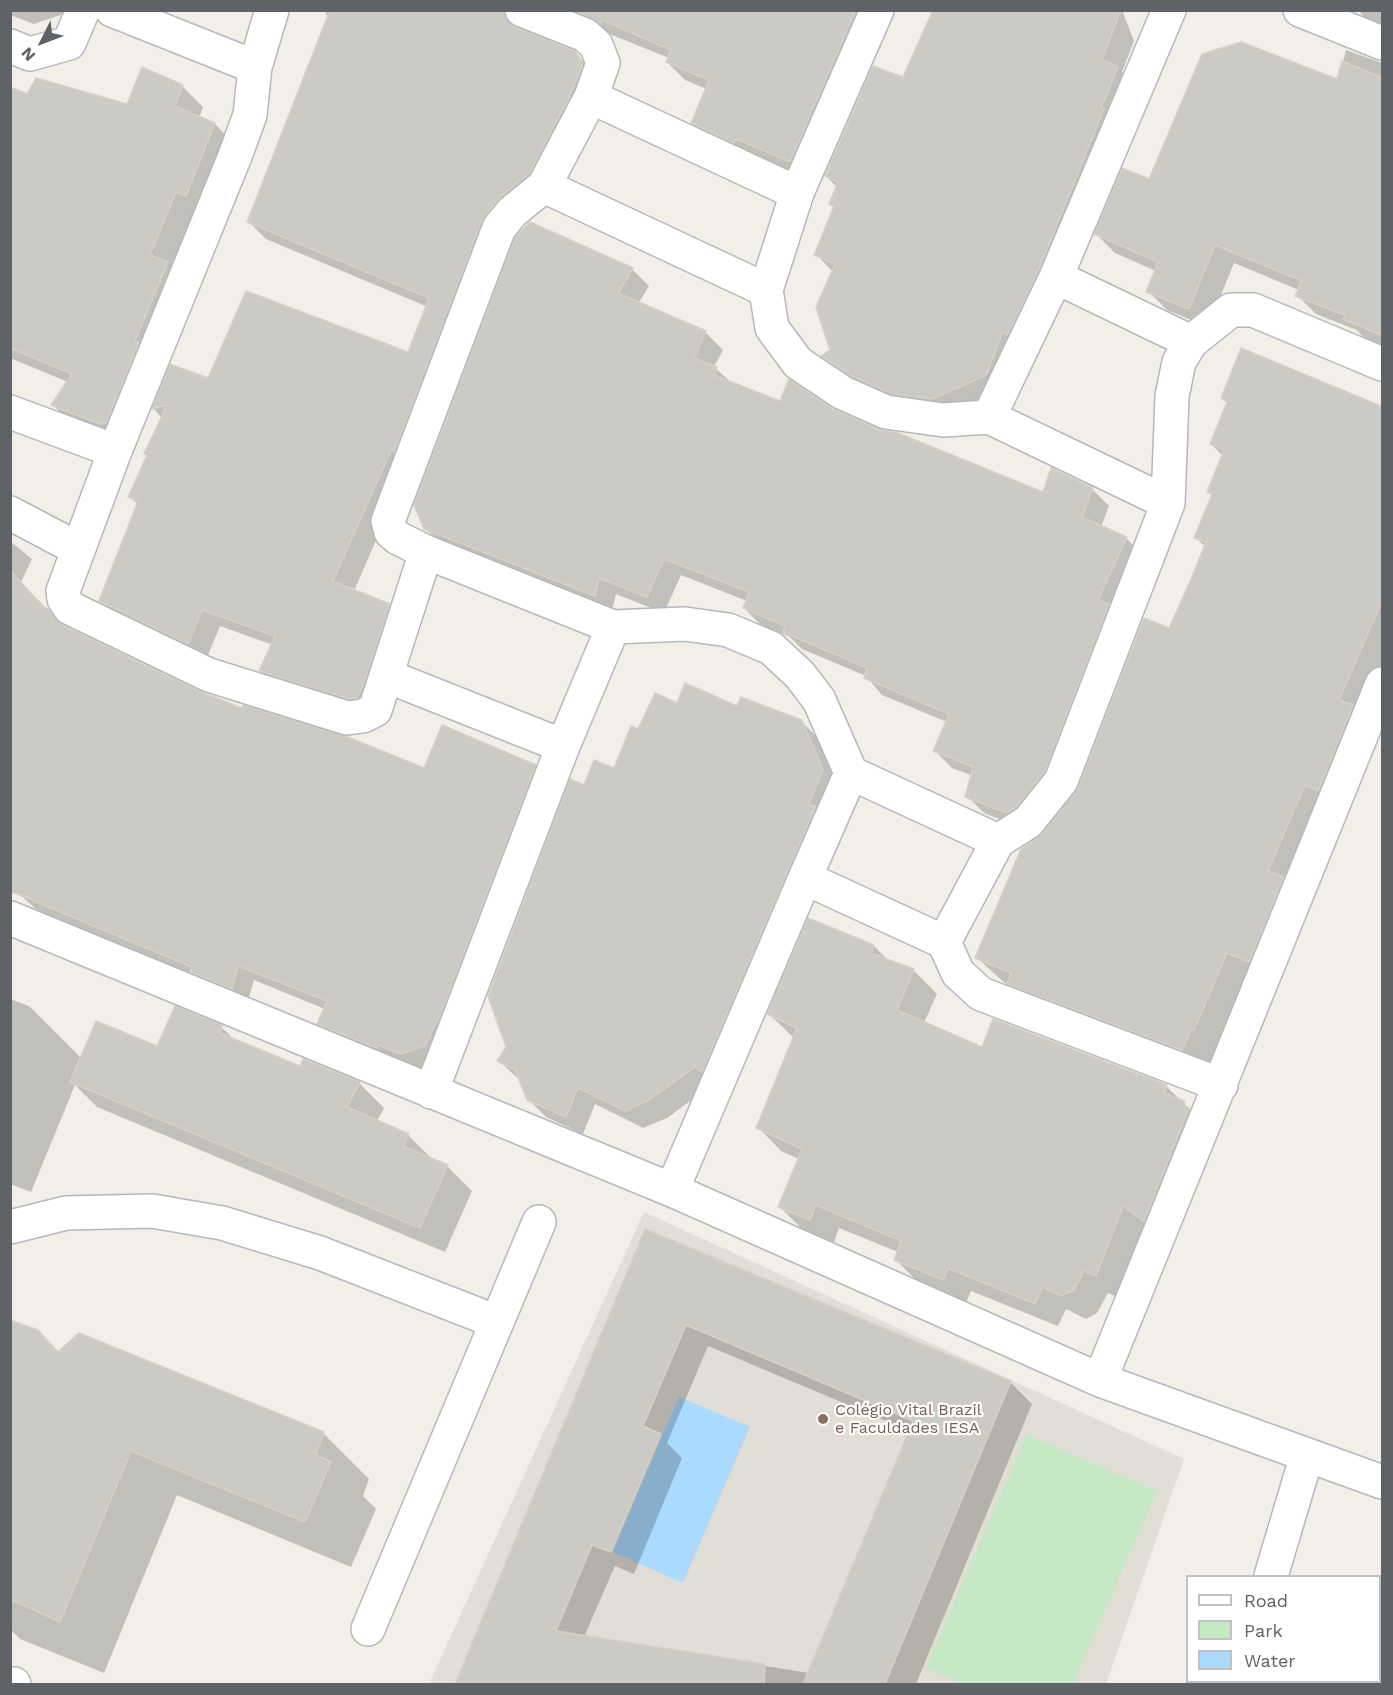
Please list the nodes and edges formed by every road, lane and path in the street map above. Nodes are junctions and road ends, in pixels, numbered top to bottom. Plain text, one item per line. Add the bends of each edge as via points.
1 (82, 10) edge
2 (112, 10) edge
3 (272, 10) edge
4 (522, 10) edge
5 (877, 10) edge
6 (1169, 10) edge
7 (1300, 10) edge
8 (1383, 44) edge
9 (10, 46) edge
10 (255, 67) junction
11 (591, 97) junction
12 (544, 186) junction
13 (797, 193) junction
14 (1056, 277) junction
15 (766, 290) junction
16 (1191, 342) junction
17 (1383, 364) edge
18 (10, 412) edge
19 (990, 417) junction
20 (115, 451) junction
21 (1168, 503) junction
22 (10, 513) edge
23 (78, 549) junction
24 (426, 552) junction
25 (613, 627) junction
26 (387, 676) junction
27 (1383, 684) edge
28 (563, 747) junction
29 (851, 773) junction
30 (998, 841) junction
31 (805, 878) junction
32 (10, 918) edge
33 (944, 942) junction
34 (1221, 1085) junction
35 (431, 1092) junction
36 (672, 1190) junction
37 (539, 1222) dead end
38 (10, 1227) edge
39 (497, 1322) junction
40 (1100, 1380) junction
41 (1307, 1455) junction
42 (1383, 1482) edge
43 (1270, 1575) edge
44 (368, 1629) dead end

1 - 9 street via 69,43 30,54
2 - 10 street
3 - 10 street
4 - 11 street via 585,34 596,45 603,63
5 - 13 street
6 - 14 street
7 - 8 street
10 - 20 street via 250,115
11 - 12 street
11 - 13 street
12 - 15 street
12 - 24 street via 499,228 388,521 398,538
13 - 15 street
14 - 16 street
14 - 19 street
15 - 19 street via 772,328 798,363 843,393 886,412 943,420
16 - 17 street via 1231,310 1252,310
16 - 21 street via 1179,362 1172,396
18 - 20 street
19 - 21 street
20 - 23 street
21 - 30 street via 1061,781 1028,822
22 - 23 street
23 - 26 street via 63,591 70,608 209,675 347,718 375,710
24 - 25 street
24 - 26 street
25 - 28 street
25 - 29 street via 685,624 717,628 771,648 819,700
26 - 28 street
27 - 34 street
28 - 35 street
29 - 30 street
29 - 31 street
30 - 33 street
31 - 33 street
31 - 36 street
32 - 35 street
33 - 34 street via 958,973 981,994
34 - 40 street
35 - 36 street
36 - 40 street
37 - 39 street
38 - 39 street via 66,1213 88,1212 152,1211 222,1223 320,1253
39 - 44 street
40 - 41 street
41 - 42 street
41 - 43 street

